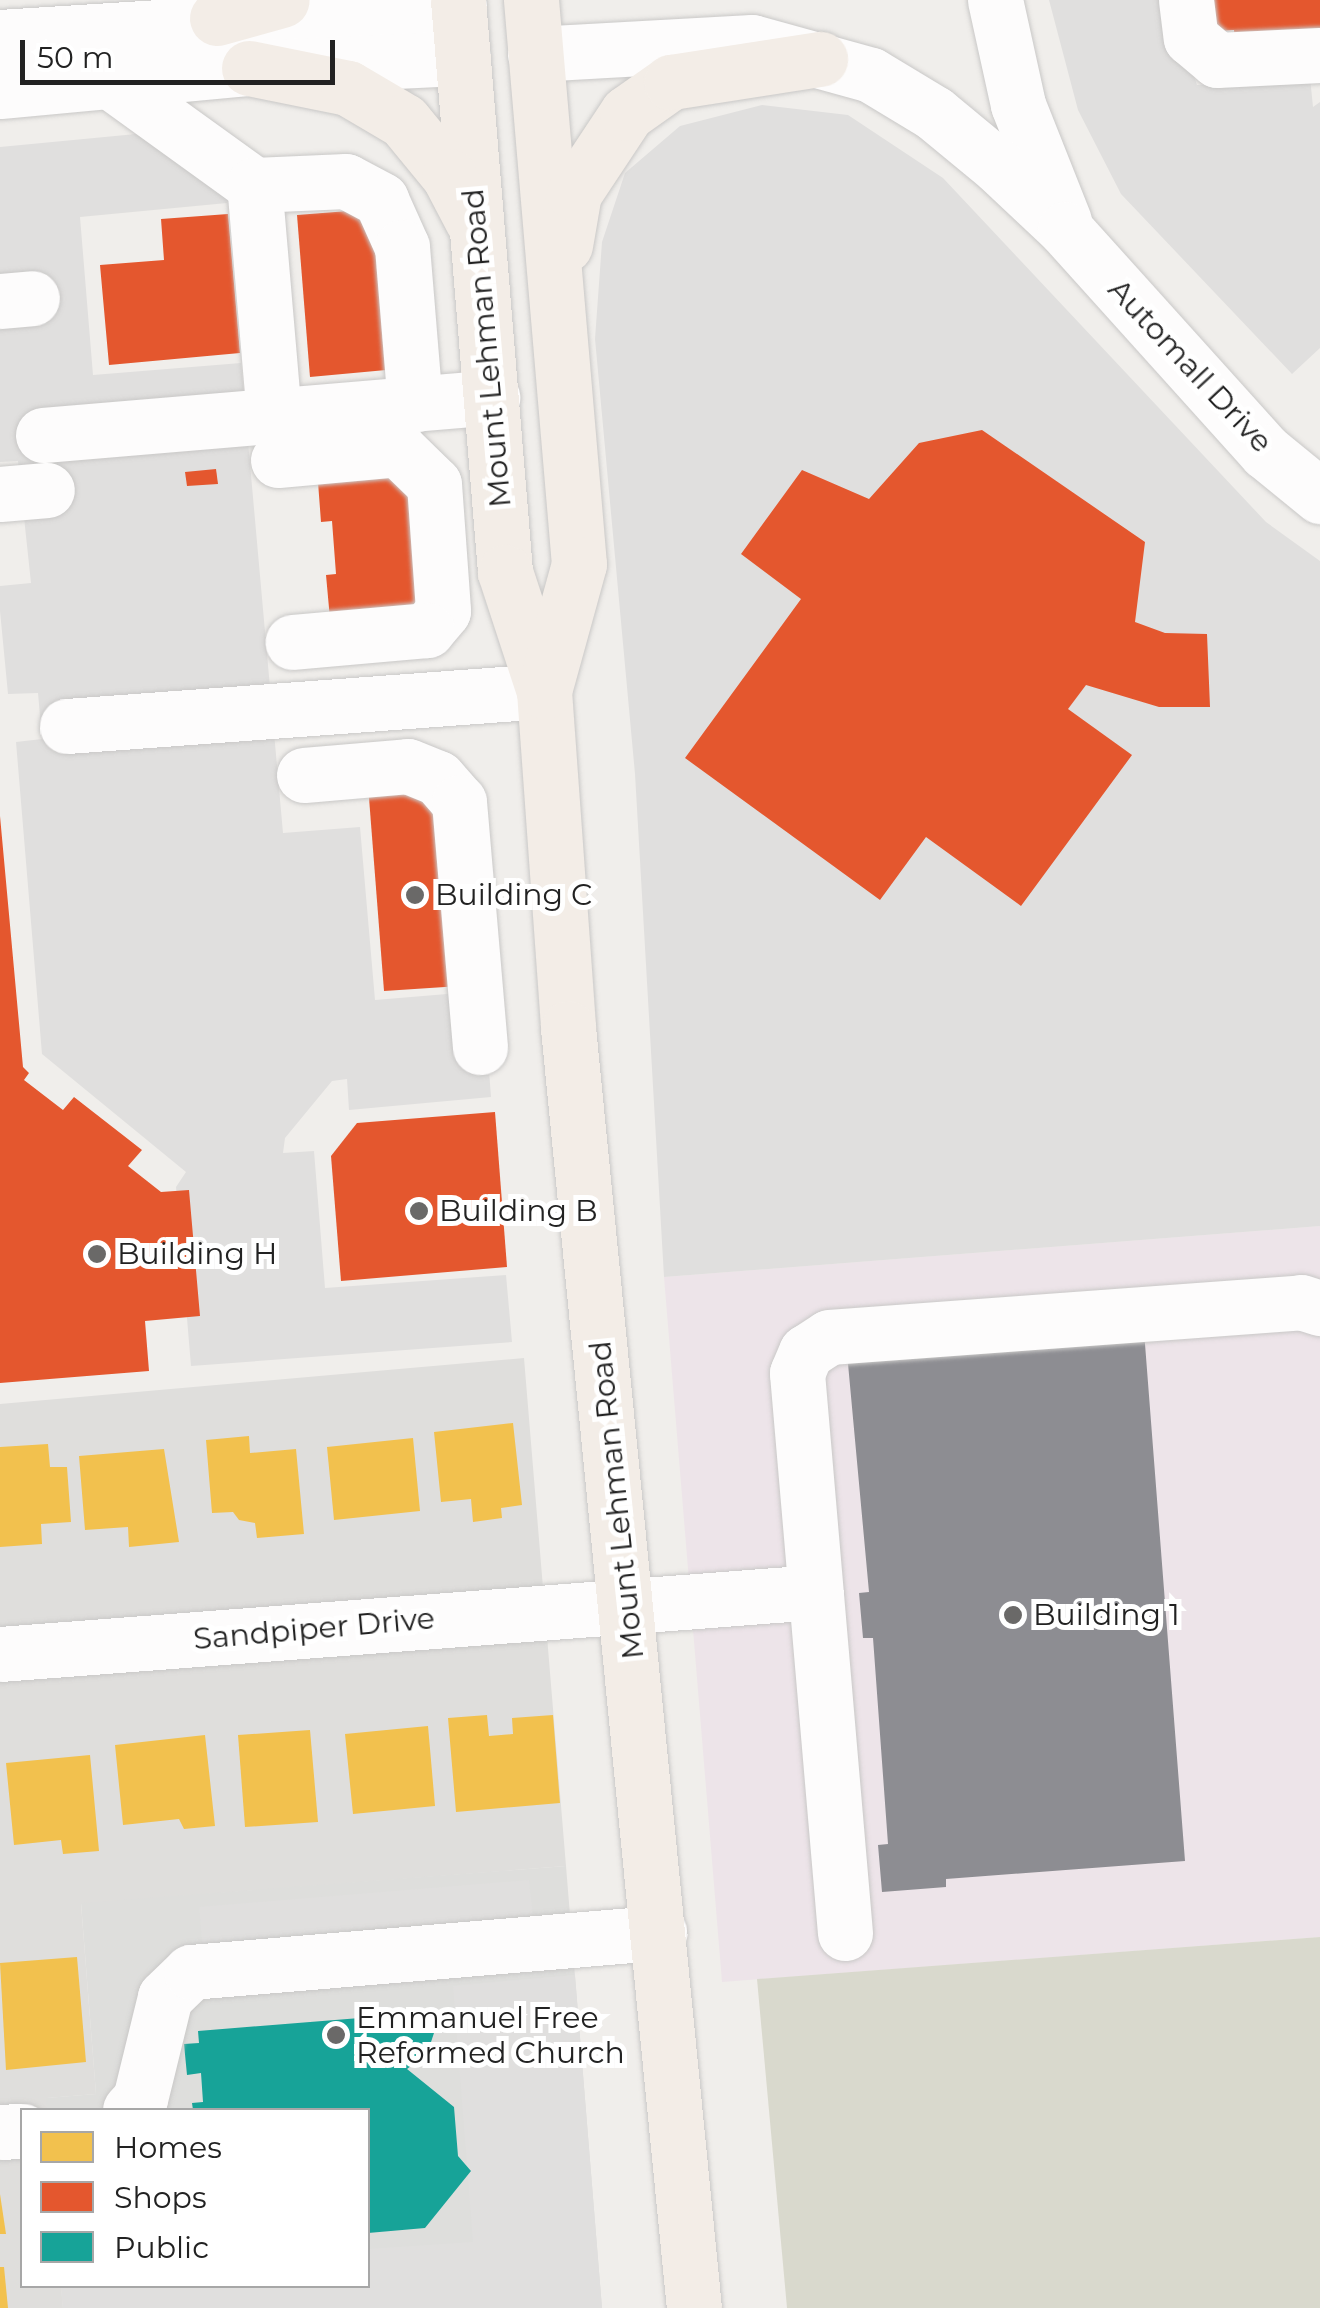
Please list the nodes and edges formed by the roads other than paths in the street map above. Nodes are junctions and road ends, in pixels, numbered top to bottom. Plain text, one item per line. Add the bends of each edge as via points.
1 (282, 0) edge
2 (996, 0) edge
3 (1186, 0) edge
4 (540, 14) edge
5 (216, 18) junction
6 (460, 22) edge
7 (0, 37) edge
8 (1320, 55) edge
9 (820, 59) junction
10 (249, 68) junction
11 (110, 81) junction
12 (0, 91) edge
13 (254, 185) junction
14 (477, 228) junction
15 (1065, 229) junction
16 (557, 292) junction
17 (492, 397) junction
18 (414, 404) junction
19 (43, 435) dead end
20 (276, 438) junction
21 (1320, 496) edge
22 (293, 642) dead end
23 (544, 691) junction
24 (67, 726) dead end
25 (304, 774) dead end
26 (480, 1047) dead end
27 (1320, 1308) edge
28 (816, 1592) junction
29 (628, 1604) junction
30 (0, 1654) edge
31 (659, 1933) junction
32 (845, 1933) dead end
33 (132, 2108) edge
34 (694, 2308) edge

1 - 5 main road
2 - 15 street, Automall Drive via 1018,106 1060,198
3 - 8 street via 1191,38 1217,60
4 - 6 main road
4 - 9 street, Automall Drive via 752,42
4 - 16 main road, Mount Lehman Road
5 - 6 street
5 - 7 street
6 - 10 street
6 - 14 main road, Mount Lehman Road
9 - 15 street, Automall Drive via 871,76 934,113
9 - 16 main road via 671,82 627,113 574,193
10 - 11 street
10 - 14 main road via 348,88 404,121 449,176
11 - 12 street
11 - 13 street
13 - 18 street via 346,181 381,200 402,247
13 - 20 street
14 - 17 main road, Mount Lehman Road
15 - 21 street, Automall Drive via 1266,452
16 - 23 main road, Mount Lehman Road via 580,564
17 - 18 street
17 - 23 main road, Mount Lehman Road via 505,572
18 - 20 street
19 - 20 street
20 - 22 street via 398,449 434,484 436,502 443,612 426,630
23 - 24 street
23 - 29 main road, Mount Lehman Road via 568,1028
25 - 26 street via 408,766 438,778 459,802
27 - 28 street via 1302,1302 829,1336 806,1352 797,1373
28 - 29 street, Sandpiper Drive
28 - 32 street
29 - 30 street, Sandpiper Drive
29 - 31 main road, Mount Lehman Road
31 - 33 street via 192,1972 164,1997 140,2099
31 - 34 main road, Mount Lehman Road

